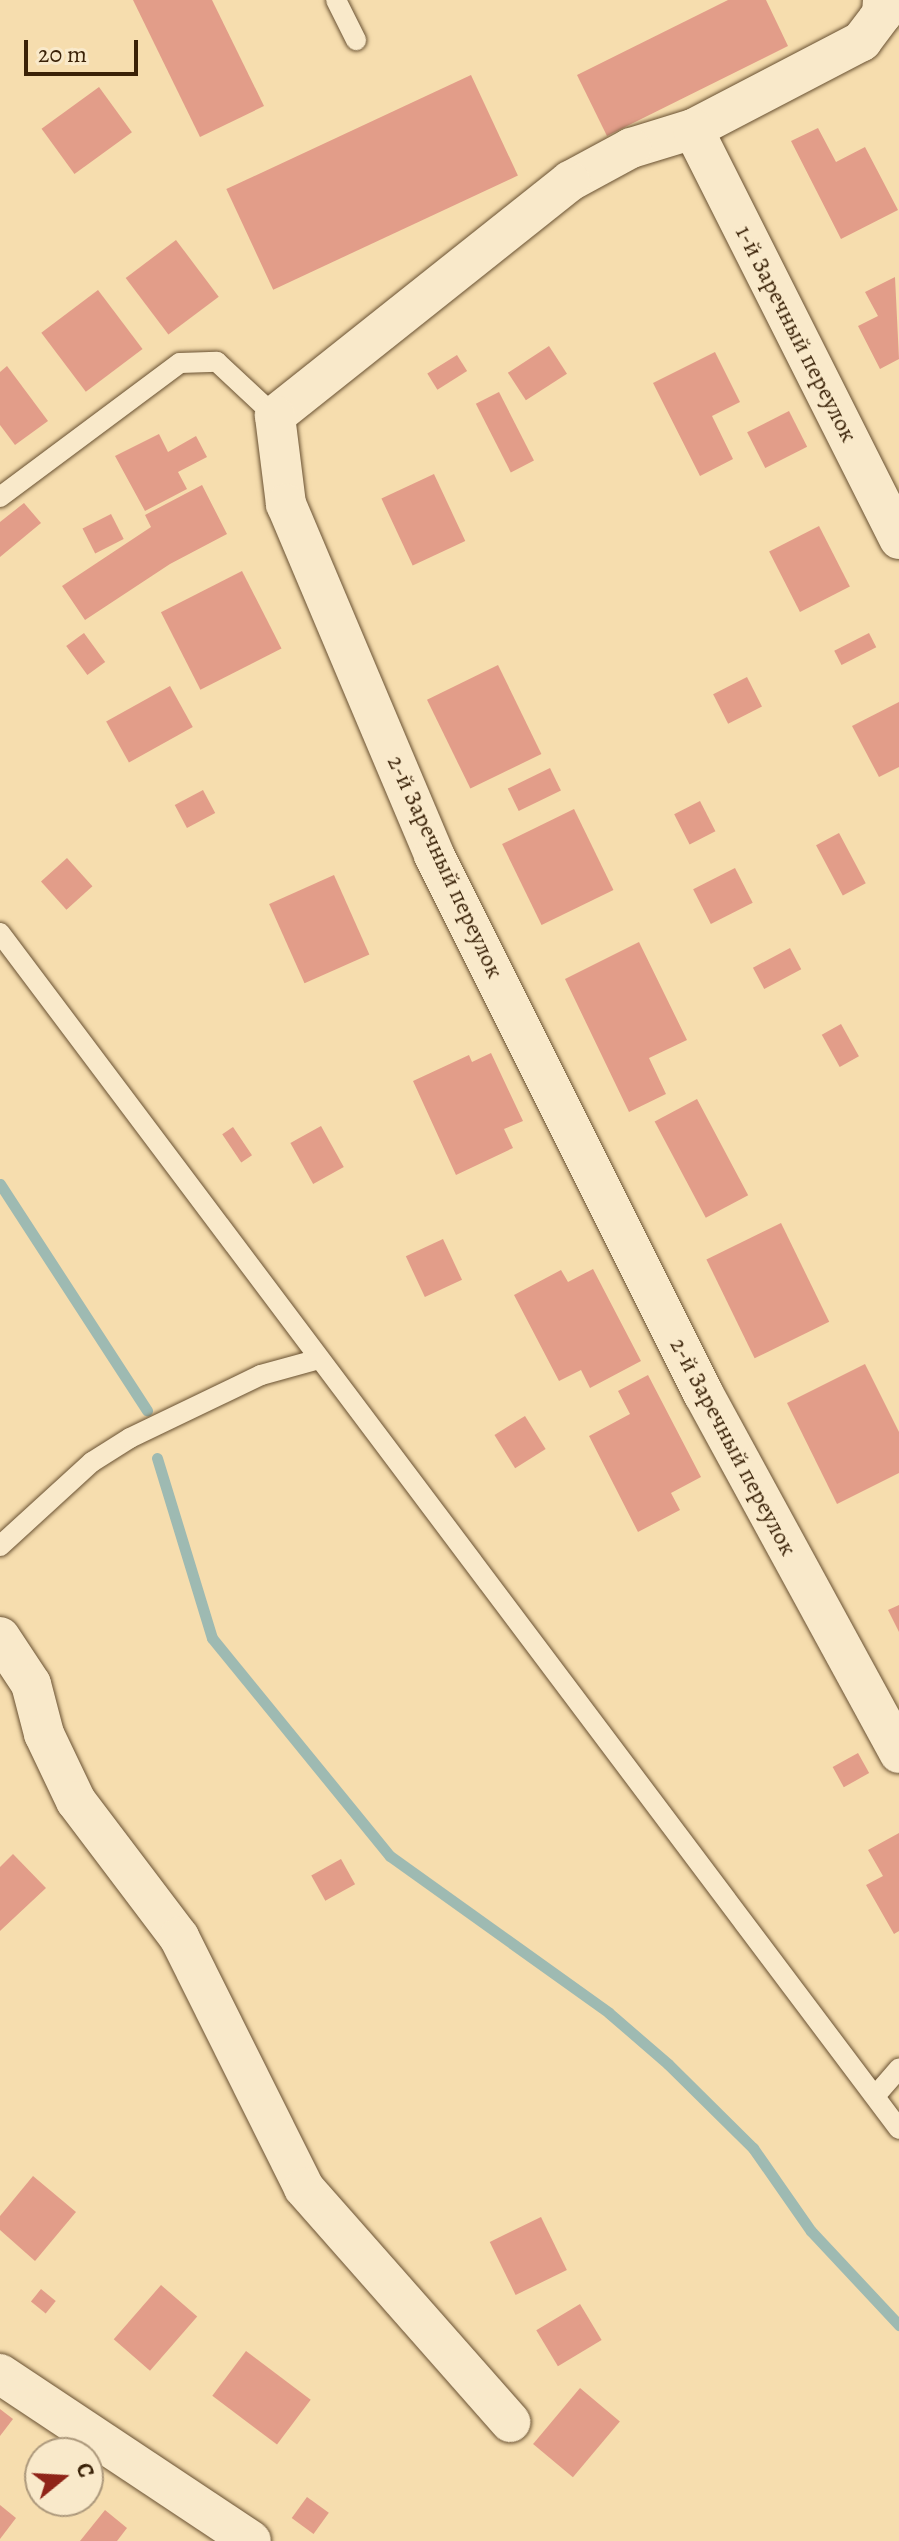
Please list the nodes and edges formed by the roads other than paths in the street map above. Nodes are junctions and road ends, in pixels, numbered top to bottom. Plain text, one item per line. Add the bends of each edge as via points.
1 (336, 0) edge
2 (883, 0) edge
3 (356, 40) dead end
4 (693, 129) junction
5 (275, 416) junction
6 (0, 497) edge
7 (899, 539) edge
8 (0, 933) edge
9 (316, 1360) junction
10 (0, 1546) edge
11 (0, 1637) edge
12 (899, 1753) edge
13 (899, 2069) edge
14 (876, 2095) junction
15 (899, 2129) edge
16 (0, 2374) edge
17 (510, 2422) dead end
18 (251, 2541) edge

1 - 3 lane
2 - 4 street via 882,14 862,41
4 - 5 street via 631,148 570,181
4 - 7 street, 1-й Заречный переулок
5 - 6 lane via 217,362 180,363
5 - 12 street, 2-й Заречный переулок via 286,504 434,855 703,1393
8 - 9 lane
9 - 10 lane via 261,1375 130,1438 92,1462
9 - 14 lane
11 - 17 street via 31,1684 44,1734 76,1801 179,1937 304,2188
13 - 14 lane
14 - 15 lane
16 - 18 street

